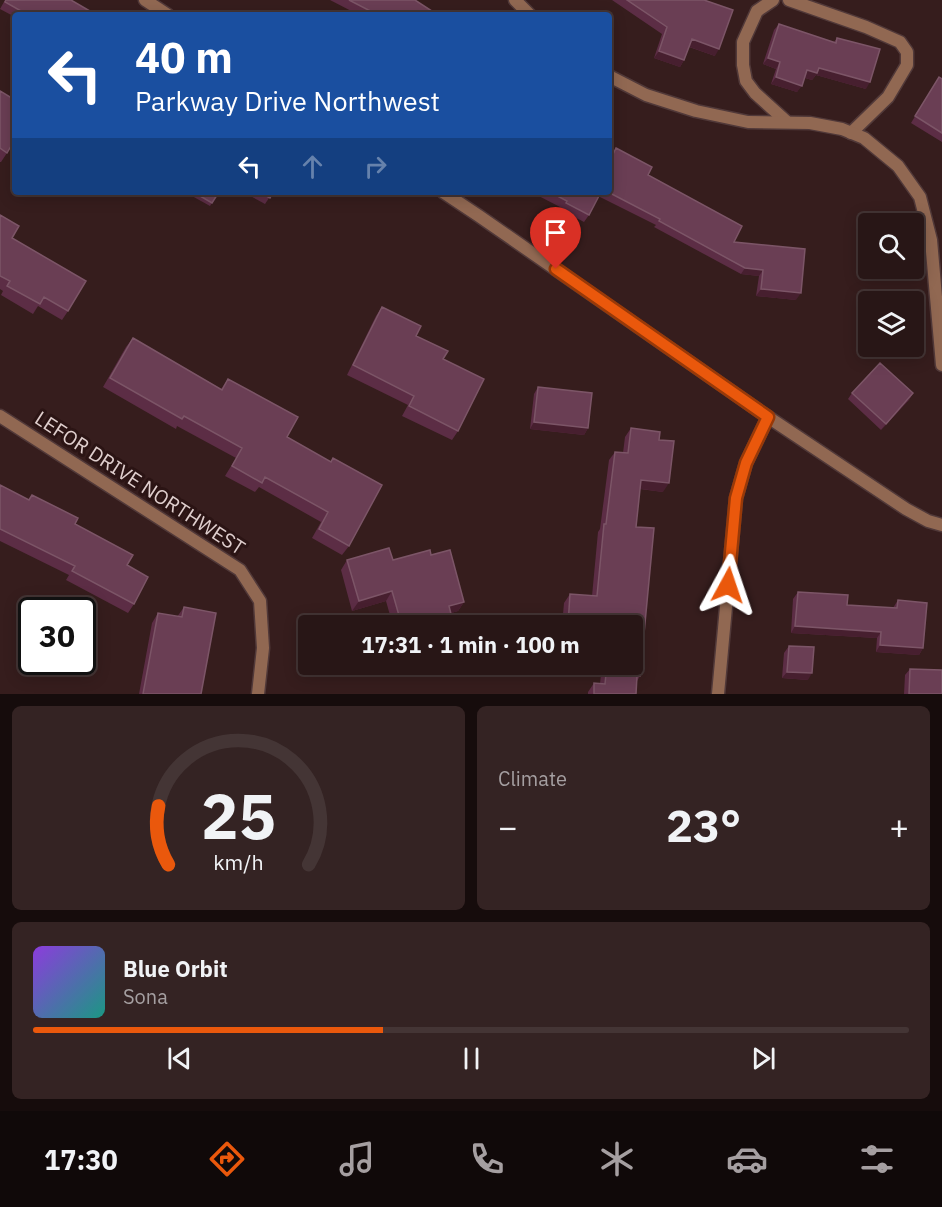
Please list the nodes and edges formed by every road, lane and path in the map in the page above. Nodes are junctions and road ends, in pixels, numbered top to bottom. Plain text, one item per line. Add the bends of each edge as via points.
1 (145, 0) edge
2 (515, 0) edge
3 (773, 0) edge
4 (789, 0) edge
5 (163, 12) edge
6 (527, 12) edge
7 (612, 78) edge
8 (787, 122) junction
9 (851, 133) junction
10 (448, 195) edge
11 (942, 365) edge
12 (0, 416) edge
13 (768, 417) junction
14 (942, 525) edge
15 (258, 694) edge
16 (718, 694) edge

1 - 5 street
2 - 6 street
3 - 8 street via 757,11 743,42 743,65 746,81 755,93
4 - 9 street via 866,27 900,42 907,52 907,66 888,97
7 - 8 street via 646,95 696,111 748,122
8 - 9 street
9 - 11 street via 864,138 898,166 920,197 931,240
10 - 13 street
12 - 15 street, LEFOR DRIVE NORTHWEST via 240,570 260,601 263,648
13 - 14 street via 906,509
13 - 16 street via 746,463 736,498

